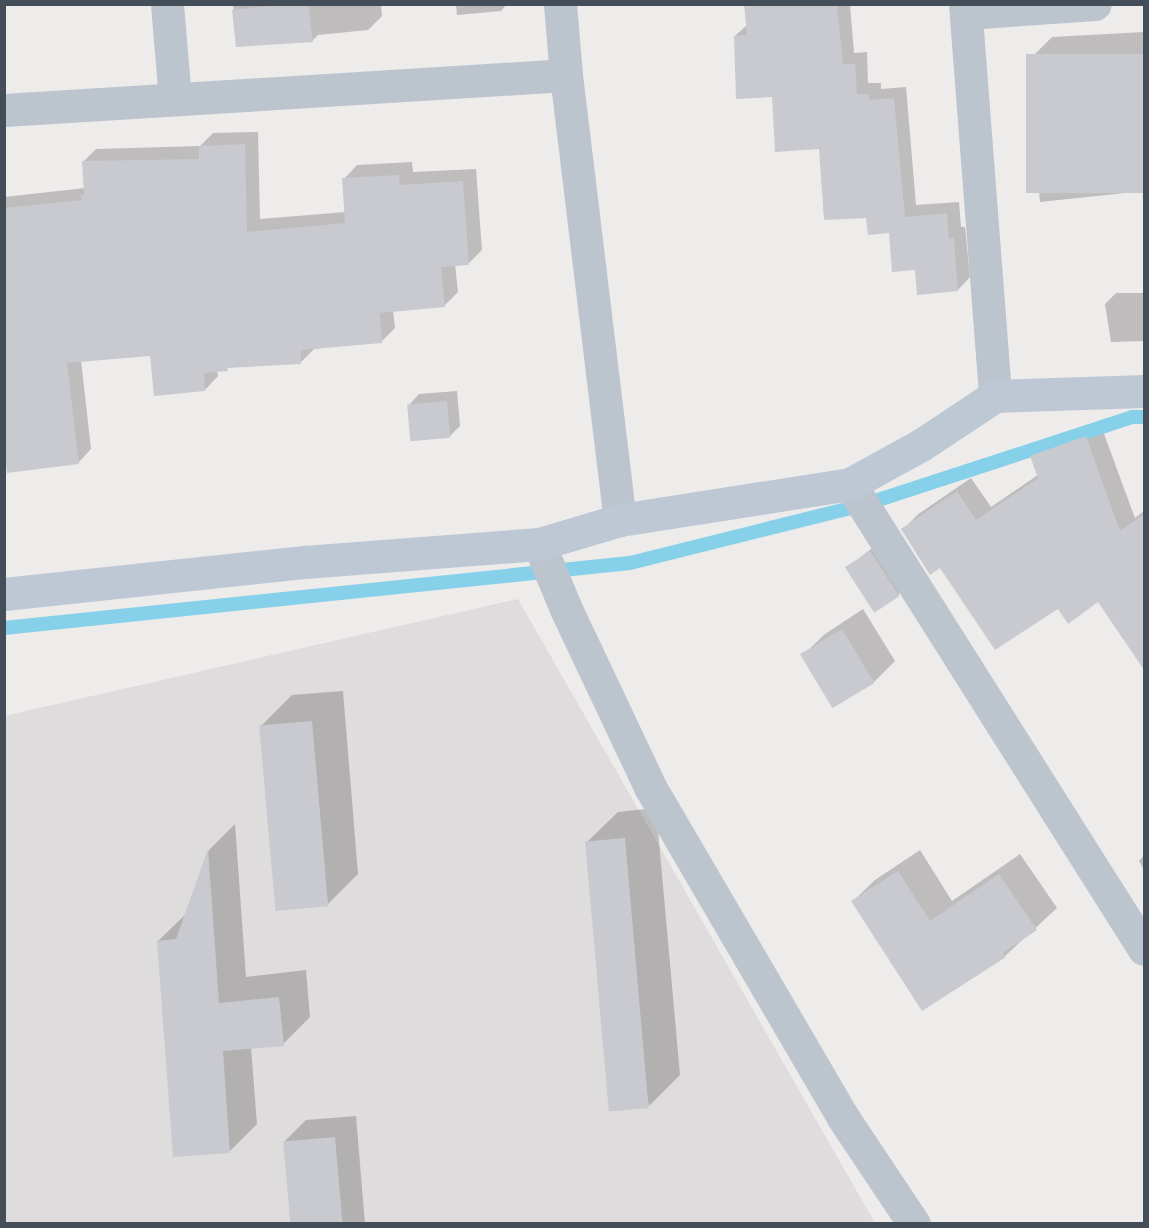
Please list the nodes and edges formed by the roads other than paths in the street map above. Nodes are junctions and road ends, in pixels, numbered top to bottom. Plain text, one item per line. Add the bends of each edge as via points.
1 (167, 4) edge
2 (560, 4) edge
3 (1095, 4) edge
4 (965, 9) edge
5 (566, 75) junction
6 (175, 99) junction
7 (4, 110) edge
8 (1144, 391) edge
9 (995, 396) junction
10 (850, 484) junction
11 (620, 520) junction
12 (539, 544) junction
13 (4, 594) edge
14 (1144, 949) edge
15 (914, 1224) edge

1 - 6 street
2 - 5 street
3 - 4 street
4 - 9 street
5 - 6 street
5 - 11 street
6 - 7 street
8 - 9 main road
9 - 10 main road via 921,445
10 - 11 main road
10 - 14 street
11 - 12 main road
12 - 13 main road via 305,562
12 - 15 street via 650,787 842,1116

